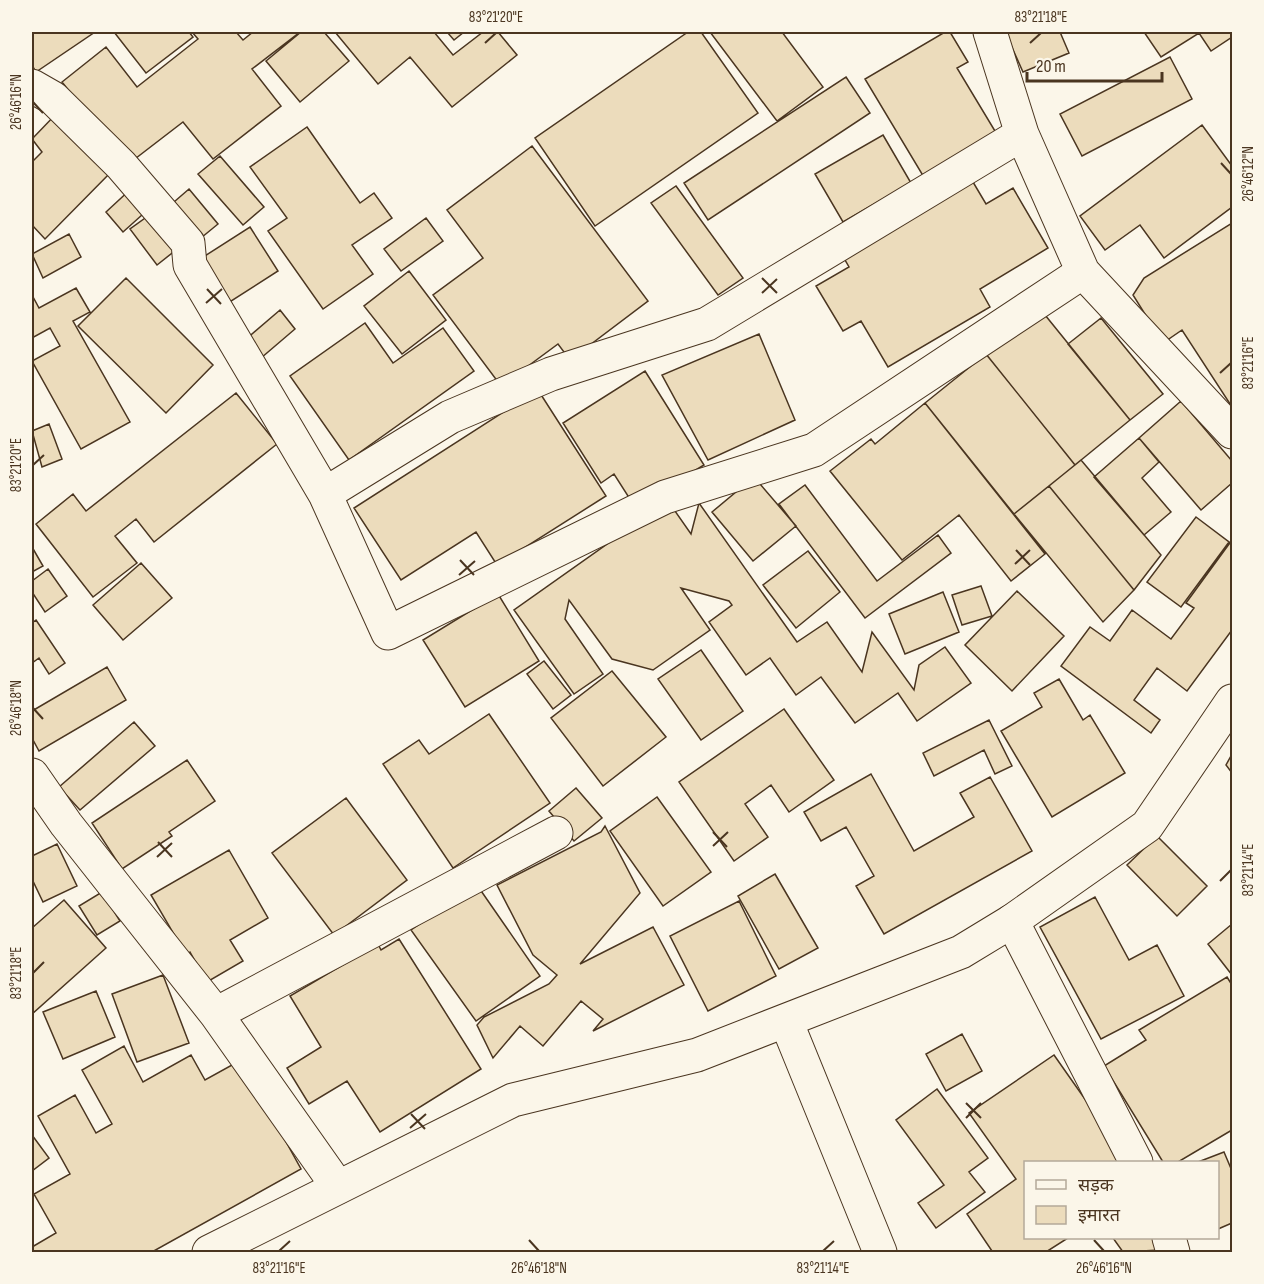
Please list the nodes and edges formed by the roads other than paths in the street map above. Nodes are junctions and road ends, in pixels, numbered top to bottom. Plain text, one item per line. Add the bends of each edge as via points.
1 (990, 32) edge
2 (32, 86) edge
3 (1022, 134) junction
4 (1083, 272) junction
5 (1233, 432) edge
6 (324, 494) junction
7 (1233, 701) edge
8 (32, 775) edge
9 (556, 833) dead end
10 (1012, 921) junction
11 (216, 1014) junction
12 (786, 1021) junction
13 (1135, 1161) edge
14 (338, 1187) junction
15 (209, 1252) edge
16 (880, 1252) edge

1 - 3 street
2 - 6 street via 53,98 121,165 188,243 190,265
3 - 4 street
3 - 6 street via 706,324 551,374 450,417
4 - 5 street
4 - 6 street via 814,450 665,497 388,633
7 - 10 street via 1147,826
8 - 11 street
9 - 11 street
10 - 12 street via 961,952
10 - 13 street
11 - 14 street
12 - 14 street via 697,1055 513,1100
12 - 16 street
14 - 15 street

